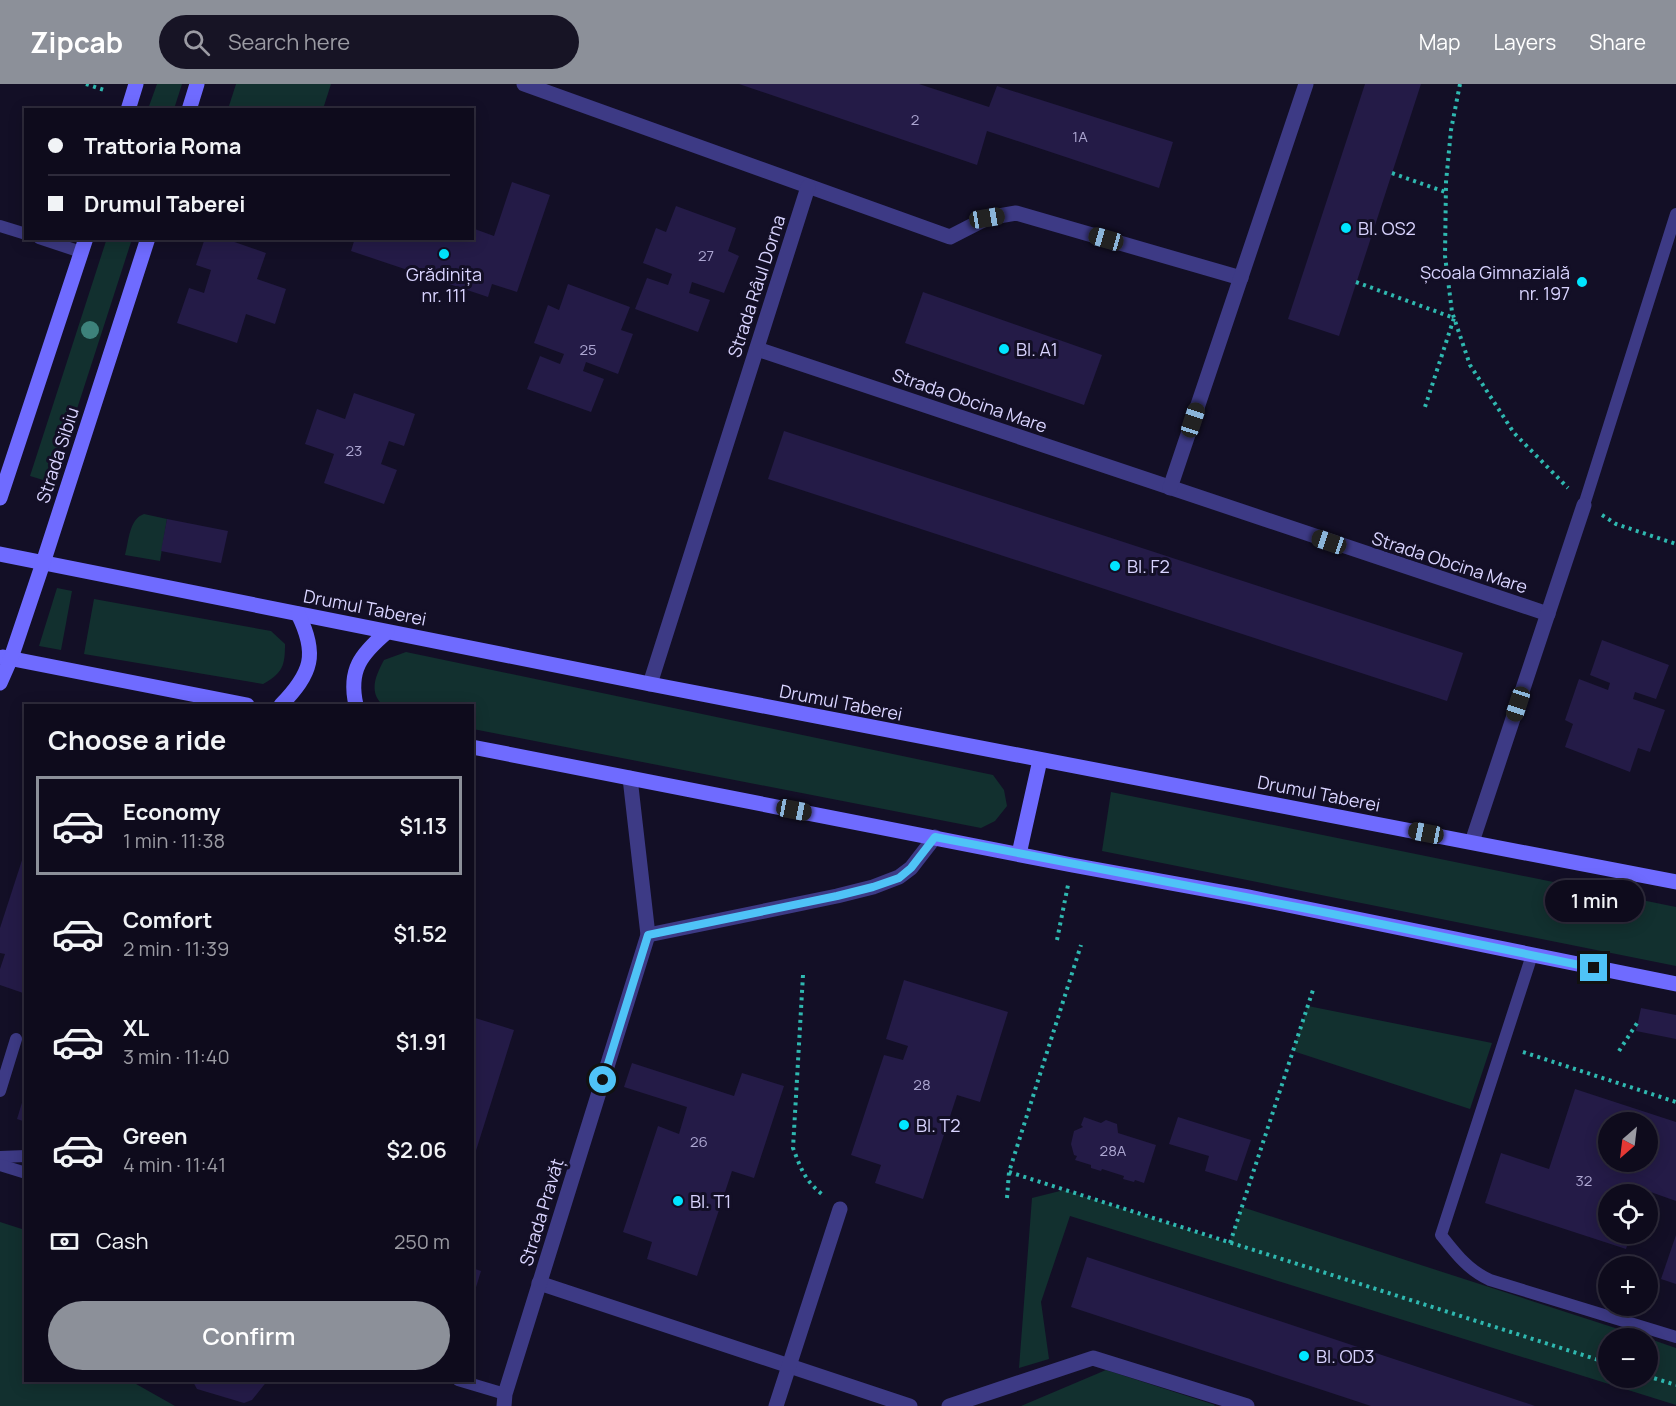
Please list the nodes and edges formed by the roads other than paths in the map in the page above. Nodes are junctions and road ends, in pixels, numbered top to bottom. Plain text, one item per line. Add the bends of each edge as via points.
1 (136, 84) edge
2 (197, 84) edge
3 (524, 84) edge
4 (1306, 84) edge
5 (129, 108) edge
6 (190, 108) edge
7 (808, 187) junction
8 (1676, 214) edge
9 (0, 226) edge
10 (24, 233) edge
11 (52, 240) edge
12 (147, 240) edge
13 (83, 245) edge
14 (1241, 278) junction
15 (757, 349) junction
16 (1170, 488) junction
17 (0, 498) edge
18 (1584, 505) joint
19 (0, 554) edge
20 (43, 563) junction
21 (298, 614) junction
22 (1548, 615) junction
23 (387, 632) junction
24 (5, 657) edge
25 (0, 683) edge
26 (650, 684) junction
27 (242, 704) edge
28 (282, 704) edge
29 (356, 704) edge
30 (474, 747) edge
31 (1040, 760) junction
32 (630, 778) junction
33 (935, 837) junction
34 (1472, 842) junction
35 (1019, 854) junction
36 (1676, 882) edge
37 (648, 935) junction
38 (1532, 956) junction
39 (1676, 984) edge
40 (16, 1039) dead end
41 (0, 1091) edge
42 (24, 1156) edge
43 (0, 1157) edge
44 (0, 1165) edge
45 (24, 1172) edge
46 (840, 1209) road end
47 (539, 1283) junction
48 (1676, 1337) edge
49 (789, 1366) junction
50 (463, 1382) edge
51 (504, 1400) edge
52 (776, 1406) edge
53 (910, 1406) edge
54 (950, 1406) edge
55 (1247, 1406) edge

1 - 5 main road
2 - 6 main road
3 - 7 street
4 - 14 street
7 - 14 street via 950,237 987,218 1016,213
7 - 15 street, Strada Râul Dorna
8 - 18 lane
9 - 10 lane
11 - 13 lane
12 - 20 main road, Strada Sibiu
13 - 17 main road
14 - 16 street
15 - 16 street, Strada Obcina Mare
15 - 26 street, Strada Râul Dorna
16 - 22 street, Strada Obcina Mare
18 - 22 street
19 - 20 main road, Drumul Taberei
20 - 21 main road, Drumul Taberei
20 - 24 main road, Strada Sibiu
21 - 23 main road, Drumul Taberei
21 - 28 main road via 311,651 298,688
22 - 34 street
23 - 26 main road, Drumul Taberei
23 - 29 main road via 357,664 352,688
24 - 25 main road, Strada Sibiu
24 - 27 main road
26 - 31 main road, Drumul Taberei
30 - 32 main road
31 - 34 main road, Drumul Taberei
31 - 35 main road
32 - 33 main road
32 - 37 street
33 - 35 main road
33 - 37 street via 899,878 873,887
34 - 36 main road, Drumul Taberei
35 - 38 main road
37 - 47 street, Strada Pravăț
38 - 39 main road
38 - 48 lane via 1441,1235 1463,1263 1490,1280
40 - 41 lane
42 - 43 lane
44 - 45 lane
46 - 49 street
47 - 49 street, Strada Pravăț
47 - 51 street
49 - 52 street
49 - 53 street, Strada Pravăț
50 - 51 lane
54 - 55 street via 1093,1358

